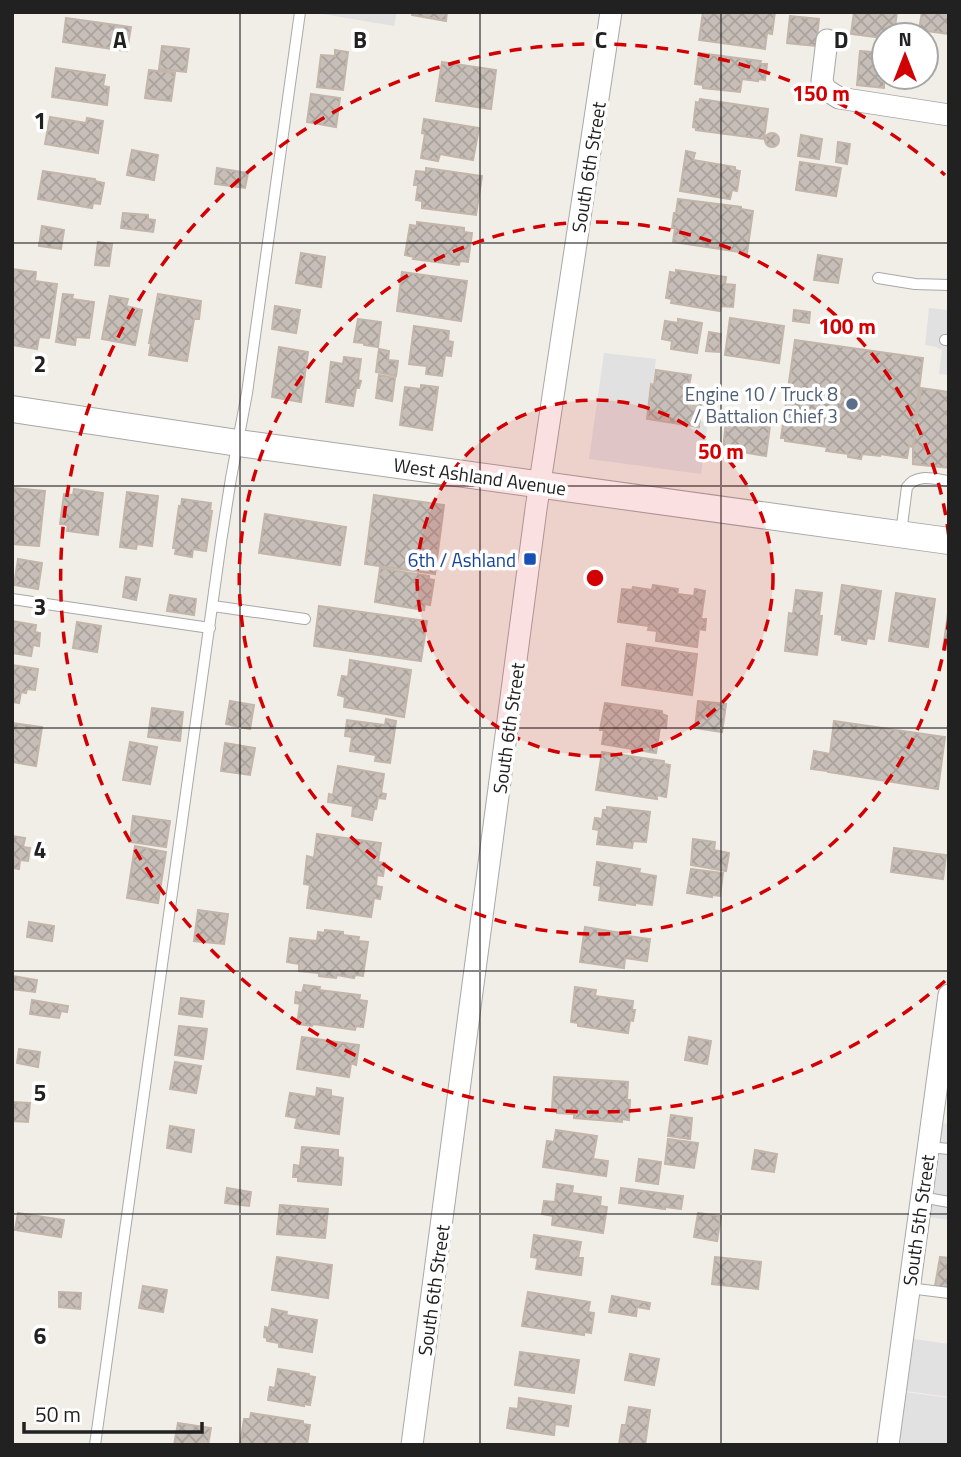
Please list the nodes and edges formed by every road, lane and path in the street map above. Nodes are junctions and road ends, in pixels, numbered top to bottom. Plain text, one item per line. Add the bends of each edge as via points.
1 (300, 12) edge
2 (611, 12) edge
3 (827, 40) dead end
4 (949, 115) edge
5 (878, 278) dead end
6 (949, 285) edge
7 (12, 409) edge
8 (238, 443) junction
9 (949, 481) edge
10 (540, 484) junction
11 (901, 534) junction
12 (949, 541) edge
13 (12, 599) edge
14 (213, 606) junction
15 (305, 619) dead end
16 (210, 628) junction
17 (949, 995) edge
18 (938, 1148) edge
19 (921, 1197) junction
20 (949, 1202) edge
21 (909, 1288) junction
22 (949, 1293) edge
23 (95, 1445) edge
24 (412, 1445) edge
25 (888, 1445) edge

1 - 8 lane
2 - 10 street, South 6th Street
3 - 4 street via 822,81 825,89 839,98
5 - 6 lane
7 - 8 street, West Ashland Avenue
8 - 10 street, West Ashland Avenue
8 - 14 lane
9 - 11 lane via 921,478 911,482
10 - 11 street, West Ashland Avenue
10 - 24 street, South 6th Street
11 - 12 street, West Ashland Avenue
13 - 16 lane
14 - 15 lane
14 - 16 lane
16 - 23 lane
17 - 18 street, South 5th Street
18 - 19 street, South 5th Street
19 - 20 lane
19 - 21 street, South 5th Street
21 - 22 lane
21 - 25 street, South 5th Street

